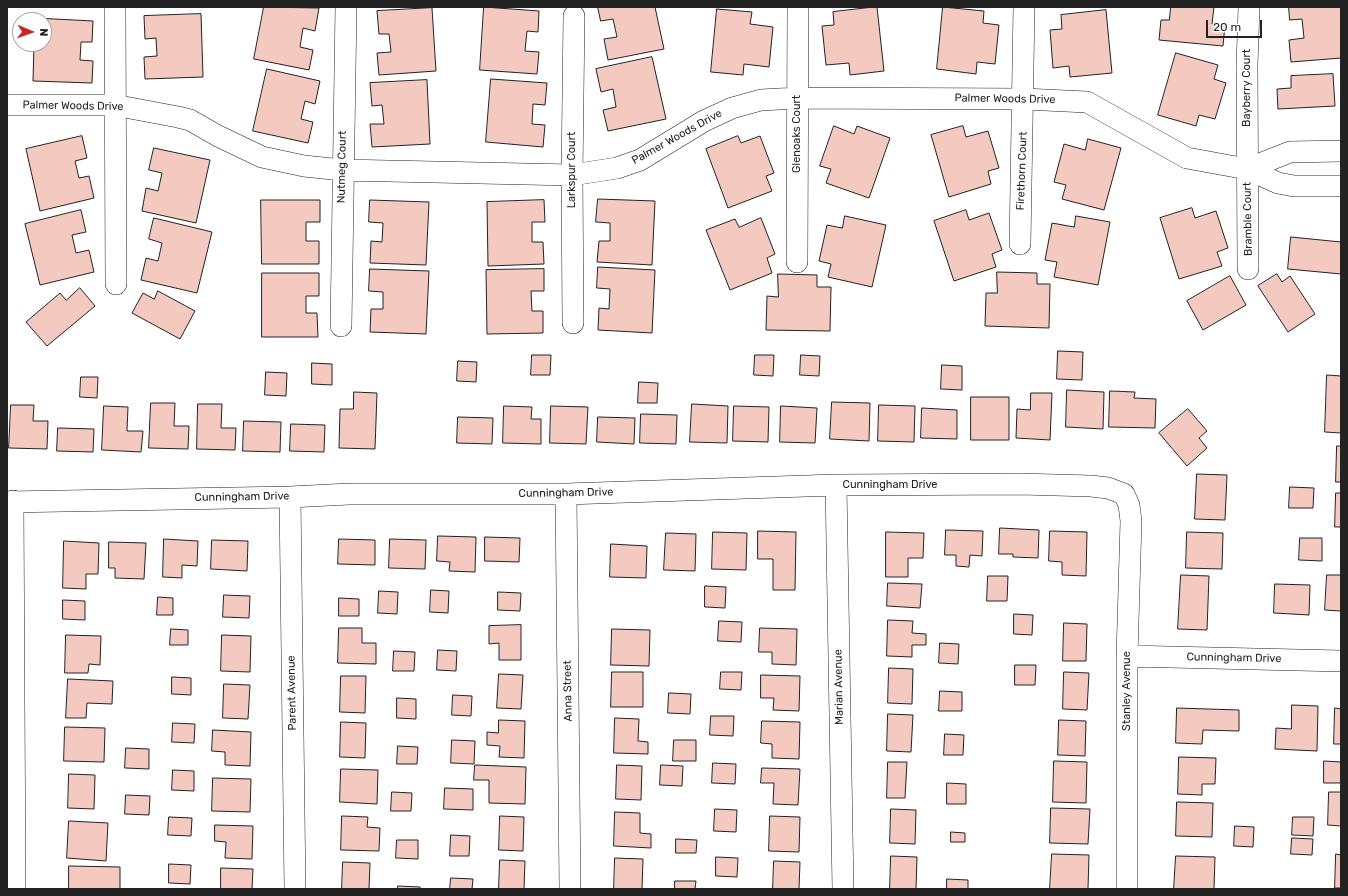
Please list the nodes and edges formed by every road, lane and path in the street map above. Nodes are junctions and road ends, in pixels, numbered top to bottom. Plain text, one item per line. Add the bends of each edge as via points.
1 (114, 7) edge
2 (346, 7) edge
3 (798, 7) edge
4 (1024, 7) edge
5 (1249, 7) edge
6 (574, 16) dead end
7 (797, 98) junction
8 (1024, 98) junction
9 (7, 105) edge
10 (114, 105) junction
11 (1341, 151) edge
12 (1247, 169) junction
13 (342, 170) junction
14 (572, 175) junction
15 (1341, 186) edge
16 (1020, 244) dead end
17 (798, 262) dead end
18 (1248, 269) dead end
19 (116, 284) dead end
20 (573, 323) dead end
21 (341, 326) dead end
22 (836, 485) junction
23 (566, 494) junction
24 (1124, 494) joint
25 (290, 497) junction
26 (10, 502) edge
27 (1127, 656) junction
28 (1341, 661) edge
29 (10, 776) edge
30 (16, 889) edge
31 (295, 889) edge
32 (570, 889) edge
33 (842, 889) edge
34 (1127, 889) edge

1 - 10 street
2 - 13 street, Nutmeg Court
3 - 7 street, Glenoaks Court
4 - 8 street
5 - 12 street, Bayberry Court
6 - 14 street, Larkspur Court
7 - 8 street, Palmer Woods Drive
7 - 14 street, Palmer Woods Drive via 761,100 732,108 704,121 640,160 617,168
7 - 17 street, Glenoaks Court
8 - 12 street, Palmer Woods Drive via 1087,102 1187,158
8 - 16 street, Firethorn Court
9 - 10 street, Palmer Woods Drive
10 - 13 street, Palmer Woods Drive via 190,120 262,157 304,166
10 - 19 street
11 - 12 street via 1290,152
12 - 15 street, Palmer Woods Drive via 1278,184
12 - 18 street, Bramble Court
13 - 14 street, Palmer Woods Drive
13 - 21 street, Nutmeg Court
14 - 20 street, Larkspur Court
22 - 23 street, Cunningham Drive
22 - 24 street, Cunningham Drive via 1091,486 1108,488
22 - 33 street, Marian Avenue
23 - 25 street, Cunningham Drive via 349,494
23 - 32 street, Anna Street
24 - 27 street, Stanley Avenue via 1129,505 1131,521
25 - 26 street, Cunningham Drive
25 - 31 street, Parent Avenue
26 - 29 street
27 - 28 street, Cunningham Drive
27 - 34 street, Stanley Avenue
29 - 30 street

